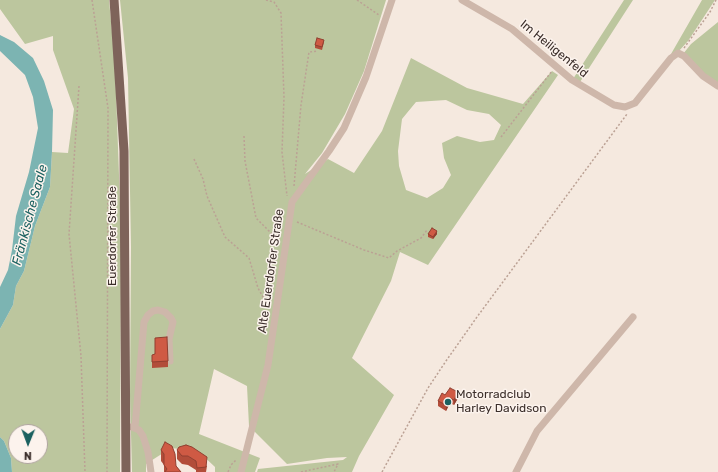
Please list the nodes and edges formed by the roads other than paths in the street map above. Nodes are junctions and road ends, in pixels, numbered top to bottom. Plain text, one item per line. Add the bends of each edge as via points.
1 (114, 0) edge
2 (392, 0) edge
3 (462, 0) edge
4 (718, 86) edge
5 (633, 317) dead end
6 (170, 361) dead end
7 (130, 427) junction
8 (126, 472) edge
9 (150, 472) edge
10 (241, 472) edge
11 (516, 472) edge

1 - 7 main road, Euerdorfer Straße via 124,151 124,368
2 - 10 street, Alte Euerdorfer Straße via 366,77 344,128 292,202 268,365
3 - 4 street, Im Heiligenfeld via 512,29 572,80 614,105 625,107 635,103 671,58 678,53
5 - 11 street via 537,431
6 - 7 street via 169,339 173,322 165,312 153,311 144,322
7 - 8 main road, Euerdorfer Straße
7 - 9 street via 139,430 143,436

